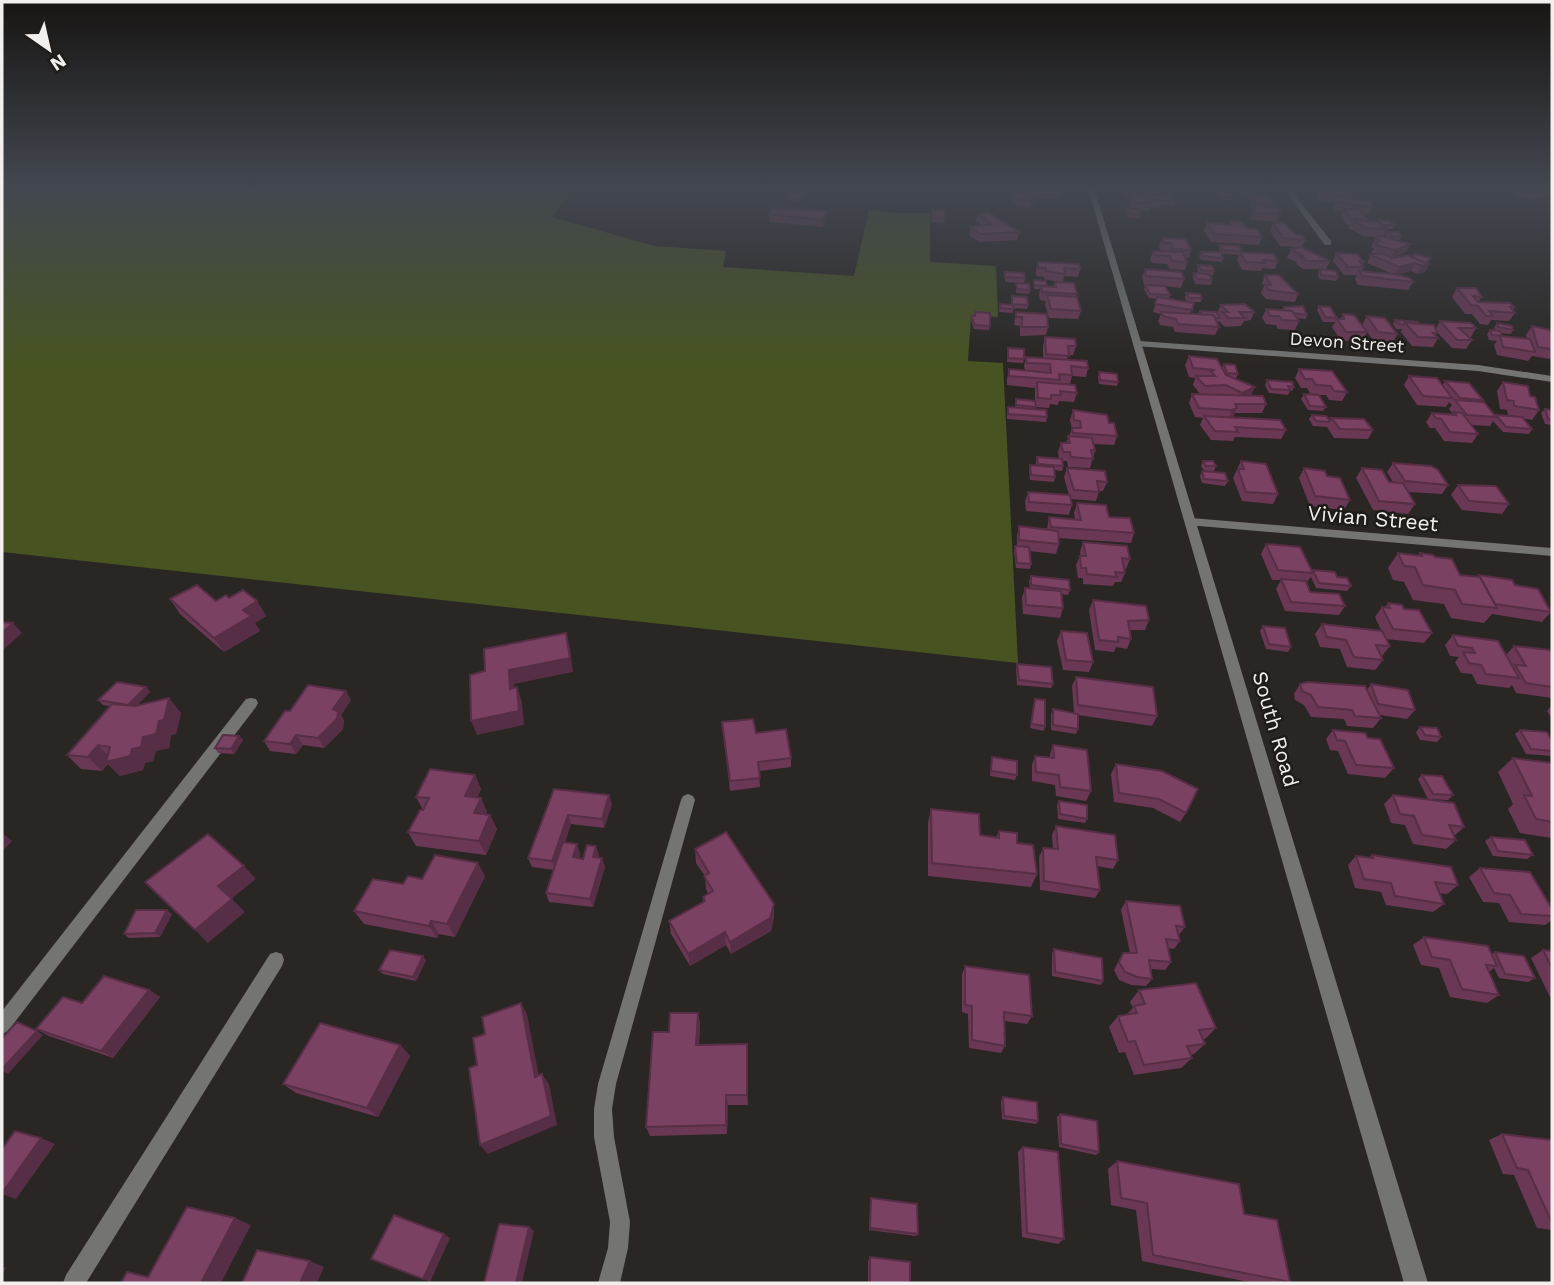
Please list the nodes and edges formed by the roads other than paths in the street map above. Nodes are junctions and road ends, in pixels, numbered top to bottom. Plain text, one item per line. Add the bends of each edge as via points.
1 (1109, 248) edge
2 (1139, 344) junction
3 (1552, 379) edge
4 (1191, 522) junction
5 (1552, 552) edge
6 (251, 703) dead end
7 (688, 800) dead end
8 (275, 960) dead end
9 (2, 1025) edge
10 (74, 1283) edge
11 (609, 1283) edge
12 (1416, 1283) edge

1 - 2 street, South Road
2 - 3 street, Devon Street via 1478,368
2 - 4 street, South Road
4 - 5 street, Vivian Street
4 - 12 street, South Road
6 - 9 lane
7 - 11 lane via 607,1084 604,1137 620,1222
8 - 10 lane

